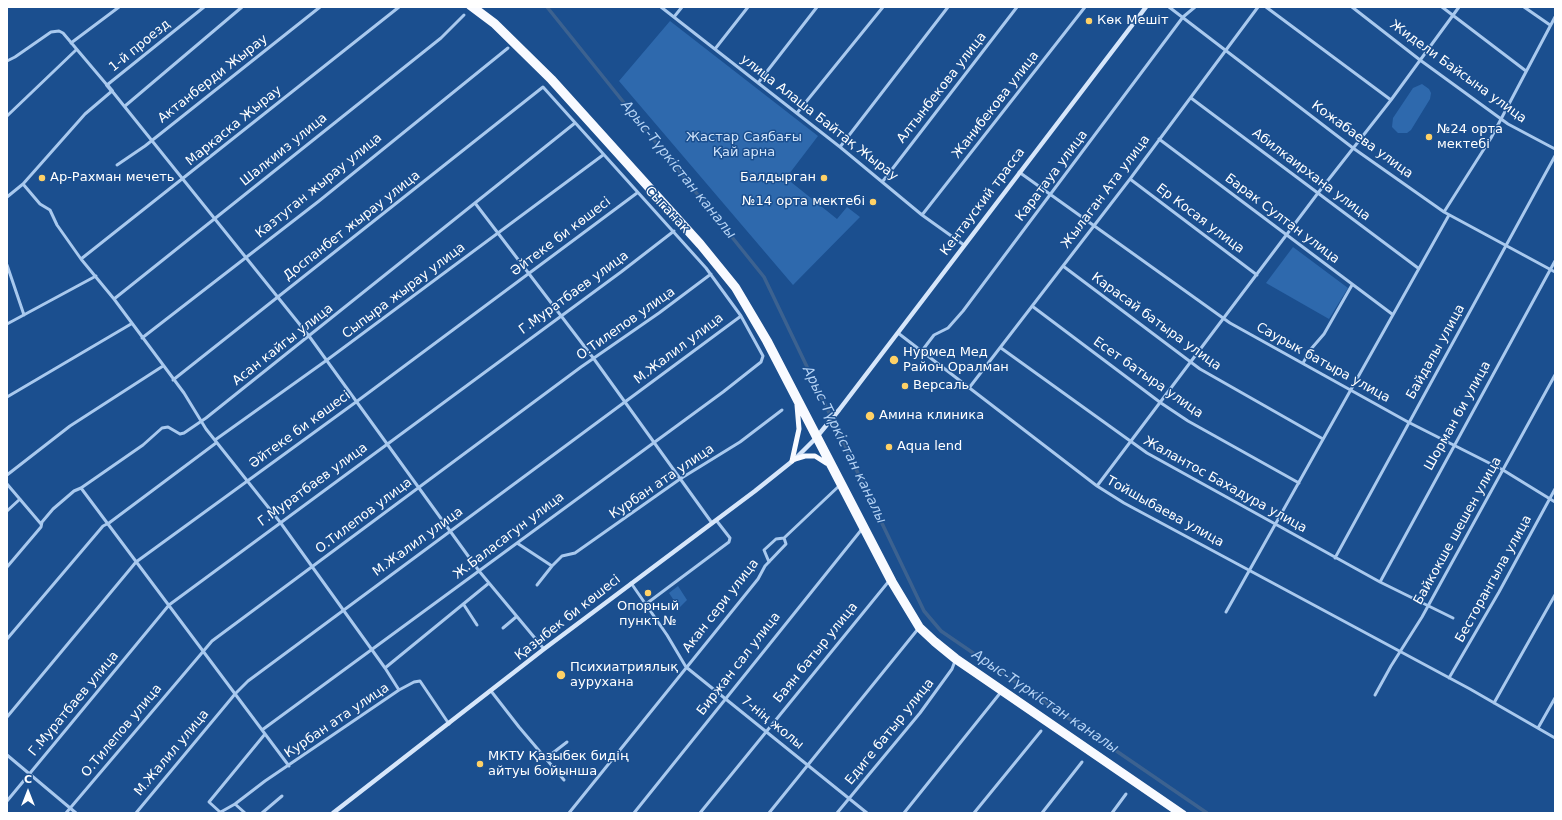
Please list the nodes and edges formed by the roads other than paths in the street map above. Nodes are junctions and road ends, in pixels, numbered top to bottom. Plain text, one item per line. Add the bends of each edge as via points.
1 (119, 7) edge
2 (204, 7) edge
3 (242, 7) edge
4 (320, 7) edge
5 (399, 7) edge
6 (469, 7) edge
7 (476, 7) edge
8 (661, 7) edge
9 (682, 7) edge
10 (748, 7) edge
11 (817, 7) edge
12 (883, 7) edge
13 (948, 7) edge
14 (1017, 7) edge
15 (1085, 7) edge
16 (1146, 7) edge
17 (1169, 7) edge
18 (1195, 7) edge
19 (1258, 7) edge
20 (1266, 7) edge
21 (1352, 7) edge
22 (1442, 7) edge
23 (1459, 7) edge
24 (1524, 7) edge
25 (464, 15) dead end
26 (1452, 15) junction
27 (674, 17) junction
28 (1555, 17) edge
29 (1183, 18) junction
30 (1550, 25) junction
31 (71, 43) junction
32 (508, 48) dead end
33 (76, 50) junction
34 (715, 50) junction
35 (1226, 50) junction
36 (1420, 60) junction
37 (7, 61) edge
38 (1526, 71) junction
39 (758, 83) junction
40 (107, 86) junction
41 (543, 87) joint
42 (112, 91) junction
43 (1191, 98) junction
44 (1391, 100) junction
45 (125, 106) junction
46 (797, 113) junction
47 (7, 116) edge
48 (1500, 119) junction
49 (576, 124) junction
50 (152, 139) junction
51 (1159, 139) junction
52 (840, 147) junction
53 (1353, 148) junction
54 (1555, 149) edge
55 (603, 155) junction
56 (1555, 156) edge
57 (117, 165) dead end
58 (1019, 172) junction
59 (1130, 179) junction
60 (183, 180) junction
61 (883, 181) junction
62 (23, 184) junction
63 (637, 193) junction
64 (1318, 193) junction
65 (1051, 195) junction
66 (7, 196) edge
67 (475, 203) junction
68 (1444, 212) junction
69 (922, 215) junction
70 (1449, 216) junction
71 (213, 219) junction
72 (1094, 224) junction
73 (674, 231) junction
74 (499, 233) junction
75 (1287, 235) junction
76 (964, 245) junction
77 (1505, 247) junction
78 (245, 257) junction
79 (82, 259) junction
80 (1555, 260) edge
81 (7, 265) edge
82 (1063, 266) junction
83 (1418, 268) junction
84 (1550, 270) junction
85 (1555, 272) edge
86 (529, 274) junction
87 (711, 274) junction
88 (1257, 275) junction
89 (96, 276) junction
90 (1352, 285) junction
91 (277, 297) junction
92 (114, 299) junction
93 (1032, 306) junction
94 (1392, 314) junction
95 (24, 315) junction
96 (561, 315) junction
97 (741, 316) junction
98 (1225, 318) junction
99 (7, 324) edge
100 (131, 324) junction
101 (898, 333) junction
102 (309, 336) junction
103 (142, 338) junction
104 (1001, 348) junction
105 (921, 352) junction
106 (763, 356) joint
107 (594, 359) junction
108 (327, 360) junction
109 (1190, 362) junction
110 (1303, 363) junction
111 (163, 366) junction
112 (1555, 375) edge
113 (173, 380) junction
114 (968, 388) junction
115 (1352, 389) junction
116 (7, 397) edge
117 (356, 402) junction
118 (624, 402) junction
119 (1161, 403) junction
120 (797, 404) junction
121 (782, 410) dead end
122 (201, 421) junction
123 (1408, 422) junction
124 (827, 424) joint
125 (817, 437) junction
126 (1323, 439) junction
127 (215, 441) junction
128 (654, 442) junction
129 (1131, 443) junction
130 (386, 444) junction
131 (1454, 445) junction
132 (793, 460) junction
133 (827, 463) junction
134 (1503, 470) junction
135 (7, 474) edge
136 (680, 479) junction
137 (246, 481) junction
138 (1299, 483) junction
139 (7, 484) edge
140 (839, 486) junction
141 (1098, 486) junction
142 (81, 488) junction
143 (417, 488) junction
144 (1555, 489) edge
145 (1550, 498) junction
146 (20, 499) junction
147 (1555, 502) edge
148 (7, 511) edge
149 (716, 520) junction
150 (280, 522) junction
151 (109, 523) junction
152 (712, 523) junction
153 (41, 524) junction
154 (1276, 526) junction
155 (862, 529) junction
156 (450, 532) junction
157 (784, 538) junction
158 (517, 543) junction
159 (1335, 558) junction
160 (136, 562) junction
161 (769, 562) junction
162 (7, 566) edge
163 (552, 566) junction
164 (312, 567) junction
165 (479, 571) junction
166 (1250, 571) junction
167 (889, 581) junction
168 (1380, 582) junction
169 (489, 583) junction
170 (631, 583) junction
171 (537, 585) dead end
172 (1555, 595) edge
173 (464, 604) junction
174 (646, 604) junction
175 (169, 605) junction
176 (1428, 606) junction
177 (342, 610) junction
178 (1226, 612) dead end
179 (516, 617) junction
180 (1453, 618) dead end
181 (477, 625) dead end
182 (503, 628) dead end
183 (918, 629) junction
184 (7, 638) edge
185 (372, 649) junction
186 (544, 649) junction
187 (202, 650) junction
188 (1401, 653) junction
189 (955, 661) junction
190 (686, 667) junction
191 (385, 668) junction
192 (1449, 678) junction
193 (399, 690) junction
194 (491, 691) junction
195 (1001, 692) junction
196 (235, 694) junction
197 (1375, 695) dead end
198 (1555, 698) edge
199 (725, 699) junction
200 (1494, 703) junction
201 (7, 717) edge
202 (448, 724) junction
203 (1538, 728) junction
204 (262, 730) junction
205 (765, 731) junction
206 (1041, 731) dead end
207 (265, 734) junction
208 (1555, 738) edge
209 (567, 742) dead end
210 (7, 755) edge
211 (545, 759) junction
212 (1082, 762) dead end
213 (808, 765) junction
214 (289, 766) junction
215 (29, 774) junction
216 (564, 780) dead end
217 (1126, 794) dead end
218 (282, 796) dead end
219 (849, 798) junction
220 (7, 801) edge
221 (235, 804) junction
222 (70, 808) junction
223 (66, 813) edge
224 (76, 813) edge
225 (136, 813) edge
226 (219, 813) edge
227 (245, 813) edge
228 (262, 813) edge
229 (333, 813) edge
230 (569, 813) edge
231 (634, 813) edge
232 (700, 813) edge
233 (769, 813) edge
234 (837, 813) edge
235 (867, 813) edge
236 (904, 813) edge
237 (974, 813) edge
238 (1042, 813) edge
239 (1112, 813) edge
240 (1177, 813) edge
241 (1184, 813) edge

1 - 31 street
2 - 40 street, 1-й проезд
3 - 45 street
4 - 50 street, Актанберди Жырау
5 - 60 street, Маркаска Жырау
6 - 120 highway via 493,25 550,81 721,272 748,311
7 - 125 highway via 496,22 553,78 724,269 752,309
8 - 27 street, улица Алаша Байтақ Жырау
9 - 27 street
10 - 34 street
11 - 39 street
12 - 46 street
13 - 52 street
14 - 61 street, Алтынбекова улица
15 - 69 street, Жанибекова улица
16 - 58 main road, Кентауский трасса
17 - 29 street, Кожабаева улица
18 - 29 street, Каратауа улица
19 - 35 street, Жылаган Ата улица
20 - 44 street
21 - 36 street, Жидели Байсына улица
22 - 26 street
23 - 26 street
24 - 30 street
25 - 71 street, Шалкииз улица via 441,38
26 - 36 street
26 - 38 street
27 - 34 street, улица Алаша Байтақ Жырау
28 - 30 street
29 - 35 street, Кожабаева улица
29 - 65 street, Каратауа улица
30 - 38 street
31 - 33 street
31 - 37 street via 63,33 56,30
32 - 78 street, Казтуган жырау улица
33 - 40 street
33 - 47 street
34 - 39 street, улица Алаша Байтақ Жырау
35 - 43 street, Жылаган Ата улица
35 - 53 street, Кожабаева улица
36 - 44 street
36 - 48 street, Жидели Байсына улица
38 - 48 street
39 - 46 street, улица Алаша Байтақ Жырау
40 - 42 street
41 - 49 street, Сыганак
41 - 91 street, Доспанбет жырау улица
42 - 45 street
42 - 62 street via 85,114
43 - 51 street, Жылаган Ата улица
43 - 64 street, Абилкаирхана улица
44 - 53 street
45 - 50 street
46 - 52 street, улица Алаша Байтақ Жырау
48 - 54 street, Жидели Байсына улица
48 - 68 street via 1491,138
49 - 55 street, Сыганак
49 - 67 street, Асан кайгы улица
50 - 57 street, Актанберди Жырау via 146,146
50 - 60 street
51 - 59 street, Жылаган Ата улица
51 - 75 street, Барак Султан улица
52 - 61 street, улица Алаша Байтақ Жырау
53 - 64 street
53 - 68 street, Кожабаева улица
55 - 63 street, Сыганак
55 - 74 street, Сыпыра жырау улица
56 - 77 street, Байдалы улица
58 - 65 street, Саурык батыра улица
58 - 76 main road, Кентауский трасса
59 - 72 street, Жылаган Ата улица
59 - 88 street, Ер Косая улица
60 - 71 street
60 - 79 street, Маркаска Жырау
61 - 69 street, улица Алаша Байтақ Жырау
62 - 66 street
62 - 79 street via 40,204 50,210 57,225
63 - 73 street, Сыганак
63 - 86 street, Әйтеке би көшесі
64 - 75 street
64 - 83 street, Абилкаирхана улица
65 - 72 street, Саурык батыра улица
65 - 105 street, Каратауа улица via 963,311 948,328 934,335
67 - 74 street
67 - 102 street, Асан кайгы улица
68 - 70 street, Кожабаева улица
69 - 76 street, улица Алаша Байтақ Жырау
70 - 77 street, Кожабаева улица
70 - 83 street
71 - 78 street
71 - 92 street, Шалкииз улица
72 - 82 street, Жылаган Ата улица
72 - 98 street, Саурык батыра улица
73 - 87 street, Сыганак
73 - 96 street, Г.Муратбаев улица
74 - 86 street
74 - 108 street, Сыпыра жырау улица
75 - 88 street
75 - 90 street, Барак Султан улица
76 - 101 main road, Кентауский трасса
77 - 84 street, Кожабаева улица
77 - 123 street, Байдалы улица
78 - 91 street
78 - 103 street, Казтуган жырау улица
79 - 89 street
80 - 84 street, Шорман би улица
81 - 95 street
82 - 93 street, Жылаган Ата улица
82 - 109 street, Карасай батыра улица
83 - 94 street
84 - 85 street, Кожабаева улица
84 - 131 street, Шорман би улица
86 - 96 street
86 - 117 street, Әйтеке би көшесі
87 - 97 street, Сыганак
87 - 107 street, О.Тилепов улица
88 - 98 street
89 - 92 street
89 - 95 street
90 - 94 street, Барак Султан улица
90 - 110 street via 1324,334
91 - 102 street
91 - 113 street, Доспанбет жырау улица
92 - 100 street
93 - 104 street, Жылаган Ата улица
93 - 119 street, Есет батыра улица
94 - 115 street
95 - 99 street
96 - 107 street
96 - 130 street, Г.Муратбаев улица
97 - 106 street, Сыганак
97 - 118 street, М.Жалил улица
98 - 109 street
98 - 110 street, Саурык батыра улица
100 - 103 street
100 - 116 street
101 - 105 street, Тойшыбаева улица
101 - 124 main road, Кентауский трасса
102 - 108 street
102 - 122 street, Асан кайгы улица
103 - 111 street
104 - 114 street, Жылаган Ата улица
104 - 129 street, Жалантос Бахадура улица
105 - 114 street, Тойшыбаева улица
106 - 128 street, Ж.Баласагун улица via 763,360 749,372
107 - 118 street
107 - 143 street, О.Тилепов улица
108 - 117 street
108 - 127 street, Сыпыра жырау улица
109 - 119 street
109 - 126 street, Карасай батыра улица
110 - 115 street, Саурык батыра улица
111 - 113 street
111 - 135 street via 70,426
112 - 134 street, Байкокше шешен улица
113 - 122 street
114 - 141 street, Тойшыбаева улица
115 - 123 street, Саурык батыра улица
115 - 126 street
117 - 130 street
117 - 137 street, Әйтеке би көшесі
118 - 128 street
118 - 156 street, М.Жалил улица
119 - 129 street
119 - 138 street, Есет батыра улица via 1188,421
120 - 125 highway
120 - 132 highway via 799,429
121 - 136 street, Курбан ата улица via 740,442
122 - 127 street
122 - 142 street, Асан кайгы улица via 180,434 162,428 152,439
123 - 131 street, Саурык батыра улица
123 - 159 street, Байдалы улица
124 - 125 main road, Қазыбек би көшесі
125 - 132 main road, Қазыбек би көшесі
125 - 133 highway
125 - 241 highway via 890,574 921,626 957,657
126 - 138 street
127 - 137 street
127 - 151 street, Сыпыра жырау улица
128 - 136 street
128 - 158 street, Ж.Баласагун улица
129 - 141 street
129 - 154 street, Жалантос Бахадура улица
130 - 143 street
130 - 150 street, Г.Муратбаев улица
131 - 134 street, Саурык батыра улица
131 - 168 street, Шорман би улица
132 - 133 highway via 815,456
132 - 149 main road, Қазыбек би көшесі
133 - 140 highway
134 - 145 street, Саурык батыра улица
134 - 176 street, Байкокше шешен улица
136 - 152 street
136 - 163 street, Курбан ата улица via 575,553 562,556
137 - 150 street
137 - 160 street, Әйтеке би көшесі
138 - 154 street
139 - 146 street
140 - 155 highway
140 - 157 street, Акан сери улица
141 - 166 street, Тойшыбаева улица
142 - 151 street
142 - 153 street, Асан кайгы улица via 53,509
143 - 156 street
143 - 164 street, О.Тилепов улица
144 - 145 street, Бесторангыла улица
145 - 147 street, Саурык батыра улица
145 - 192 street, Бесторангыла улица
146 - 148 street
146 - 153 street
149 - 152 main road, Қазыбек би көшесі
149 - 174 street via 730,538 729,542
150 - 164 street
150 - 175 street, Г.Муратбаев улица
151 - 160 street
151 - 184 street, Сыпыра жырау улица via 103,526
152 - 170 main road, Қазыбек би көшесі
153 - 162 street, Асан кайгы улица
154 - 159 street, Жалантос Бахадура улица
154 - 166 street
155 - 167 highway
155 - 199 street, Биржан сал улица
156 - 165 street
156 - 177 street, М.Жалил улица
157 - 161 street, Акан сери улица via 786,544
157 - 161 street, Акан сери улица via 776,539 764,550
158 - 163 street
158 - 165 street, Ж.Баласагун улица
159 - 168 street, Жалантос Бахадура улица
160 - 175 street
160 - 201 street, Әйтеке би көшесі
161 - 190 street, Акан сери улица
163 - 171 street, Курбан ата улица
164 - 177 street
164 - 187 street, О.Тилепов улица
165 - 169 street
165 - 185 street, Ж.Баласагун улица
166 - 178 street
166 - 188 street, Тойшыбаева улица
167 - 183 highway
167 - 205 street, Баян батыр улица
168 - 176 street, Жалантос Бахадура улица
169 - 173 street, Курбан ата улица
169 - 179 street
170 - 174 street, 7-нің жолы
170 - 186 main road, Қазыбек би көшесі
172 - 200 street
173 - 181 street
173 - 191 street, Курбан ата улица
174 - 190 street, 7-нің жолы
175 - 187 street
175 - 215 street, Г.Муратбаев улица
176 - 180 street, Жалантос Бахадура улица
176 - 188 street, Байкокше шешен улица
177 - 185 street
177 - 196 street, М.Жалил улица
179 - 182 street
179 - 186 street
183 - 189 highway
183 - 213 street
185 - 191 street
185 - 204 street, Ж.Баласагун улица
186 - 194 main road, Қазыбек би көшесі
187 - 196 street
187 - 222 street, О.Тилепов улица
188 - 192 street, Тойшыбаева улица
188 - 197 street, Байкокше шешен улица
189 - 195 highway
189 - 219 street, Едиге батыр улица via 920,713
190 - 199 street, 7-нің жолы
190 - 230 street, Акан сери улица
191 - 193 street, Курбан ата улица
192 - 200 street, Тойшыбаева улица
193 - 202 street via 420,681
193 - 214 street, Курбан ата улица
194 - 202 main road, Қазыбек би көшесі
194 - 211 street
195 - 236 street
195 - 240 highway
196 - 204 street
196 - 225 street, М.Жалил улица
198 - 203 street
199 - 205 street, 7-нің жолы
199 - 231 street, Биржан сал улица
200 - 203 street, Тойшыбаева улица
202 - 229 main road, Қазыбек би көшесі
203 - 208 street, Тойшыбаева улица
204 - 207 street
205 - 213 street, 7-нің жолы
205 - 232 street, Баян батыр улица
206 - 237 street
207 - 214 street
207 - 226 street via 209,802
209 - 211 street
210 - 215 street
211 - 216 street
212 - 238 street
213 - 219 street, 7-нің жолы
213 - 233 street
214 - 221 street, Курбан ата улица
215 - 220 street, Г.Муратбаев улица
215 - 222 street
217 - 239 street
218 - 228 street
219 - 234 street, Едиге батыр улица
219 - 235 street, 7-нің жолы
221 - 226 street, Курбан ата улица
221 - 227 street
222 - 223 street, О.Тилепов улица
222 - 224 street

